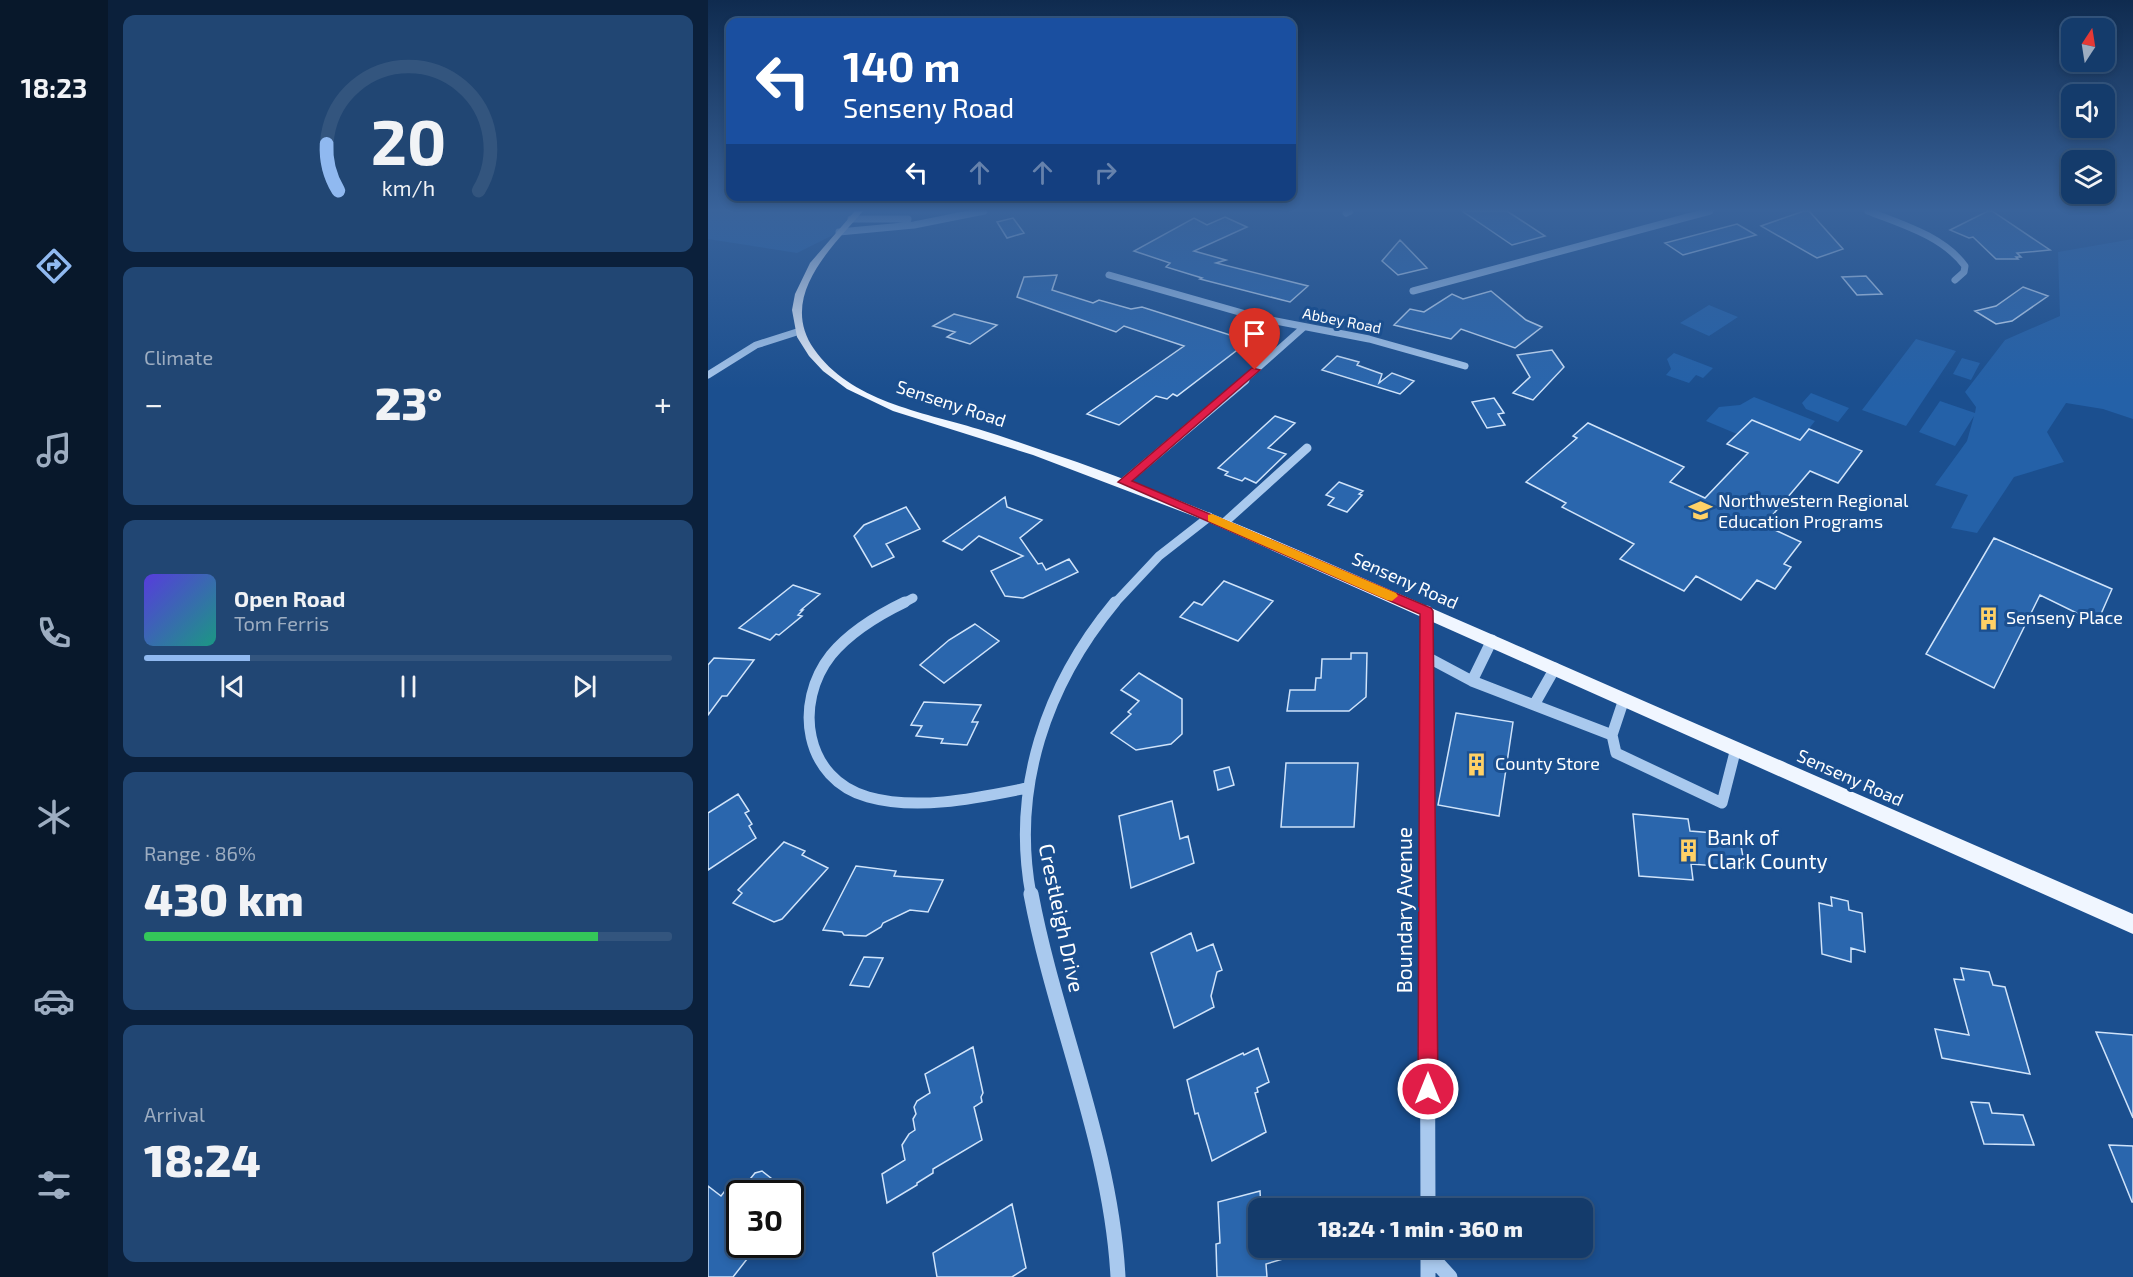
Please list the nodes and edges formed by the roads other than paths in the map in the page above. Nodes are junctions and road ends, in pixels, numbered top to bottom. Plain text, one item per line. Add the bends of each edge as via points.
1 (811, 271) edge
2 (1489, 271) edge
3 (1964, 271) edge
4 (1109, 275) dead end
5 (1955, 280) dead end
6 (1413, 291) dead end
7 (1304, 327) junction
8 (800, 331) junction
9 (1466, 366) dead end
10 (708, 375) edge
11 (1306, 448) dead end
12 (1124, 482) junction
13 (1209, 517) junction
14 (1224, 524) junction
15 (913, 598) dead end
16 (1427, 611) junction
17 (1492, 640) junction
18 (1427, 657) junction
19 (1555, 668) junction
20 (1472, 681) junction
21 (1624, 699) junction
22 (1534, 705) junction
23 (1612, 735) junction
24 (1736, 748) junction
25 (1027, 788) junction
26 (2133, 924) edge
27 (1428, 1198) edge
28 (1428, 1258) edge
29 (1434, 1258) edge
30 (1118, 1277) edge
31 (1428, 1277) edge
32 (1449, 1277) edge

1 - 8 main road, Senseny Road via 797,310
2 - 6 street
3 - 5 street
4 - 7 street, Abbey Road
7 - 9 street, Abbey Road via 1369,339
7 - 12 street
8 - 10 street via 756,345
8 - 12 main road, Senseny Road via 818,361 833,375 877,400
11 - 14 street
12 - 13 main road, Senseny Road
13 - 14 main road, Senseny Road
13 - 25 street, Crestleigh Drive via 1159,555 1094,628 1066,672 1046,715
14 - 16 main road, Senseny Road
15 - 25 street via 849,636 820,670 806,711 815,755 831,778 869,798 896,802 950,799
16 - 17 main road, Senseny Road
16 - 18 street, Boundary Avenue
17 - 19 main road, Senseny Road
17 - 20 street
18 - 20 street
18 - 27 street, Boundary Avenue
19 - 21 main road, Senseny Road
19 - 22 street
20 - 22 street
21 - 23 street
21 - 24 main road, Senseny Road
22 - 23 street
23 - 24 street via 1617,753 1722,803
24 - 26 main road, Senseny Road
25 - 30 street, Crestleigh Drive via 1023,828 1027,871 1099,1158
28 - 31 street
29 - 32 street

